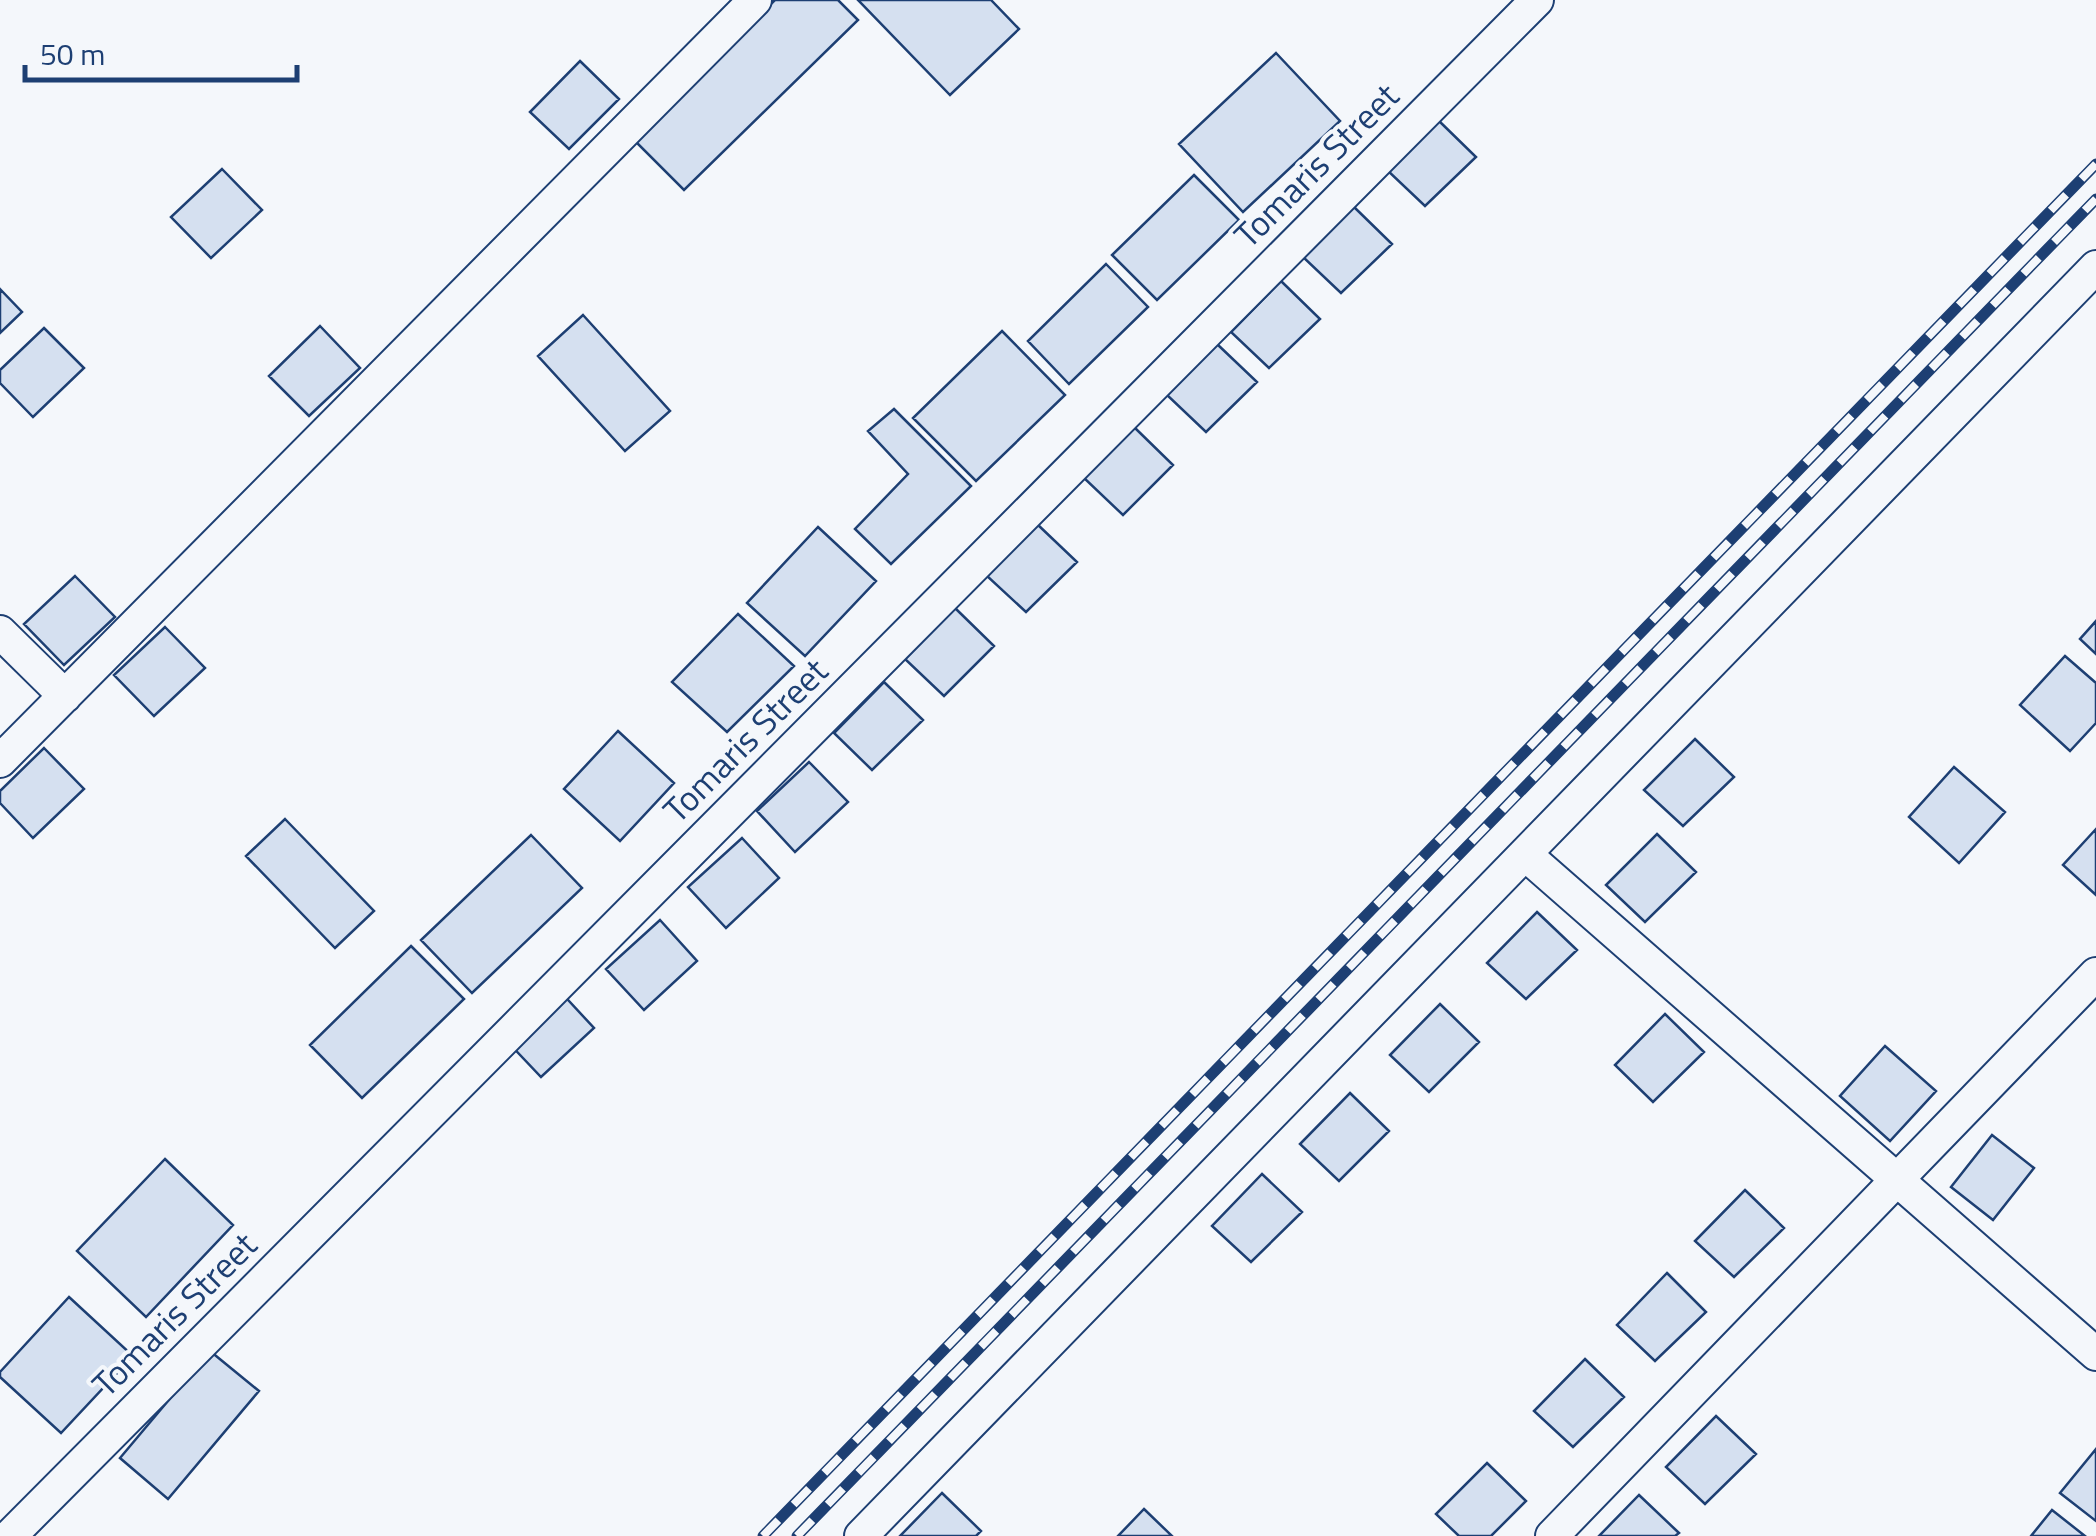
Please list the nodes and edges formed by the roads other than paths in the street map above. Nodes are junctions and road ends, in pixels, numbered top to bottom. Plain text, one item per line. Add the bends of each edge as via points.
1 (755, 0) edge
2 (1537, 0) edge
3 (2096, 268) edge
4 (0, 632) edge
5 (66, 696) junction
6 (0, 761) edge
7 (1525, 854) junction
8 (2096, 974) edge
9 (1897, 1180) junction
10 (2096, 1354) edge
11 (10, 1536) edge
12 (861, 1536) edge
13 (1552, 1536) edge

1 - 5 street
2 - 11 street, Tomaris Street
3 - 7 street
4 - 5 street
5 - 6 street
7 - 9 street
7 - 12 street
8 - 9 street
9 - 10 street
9 - 13 street

